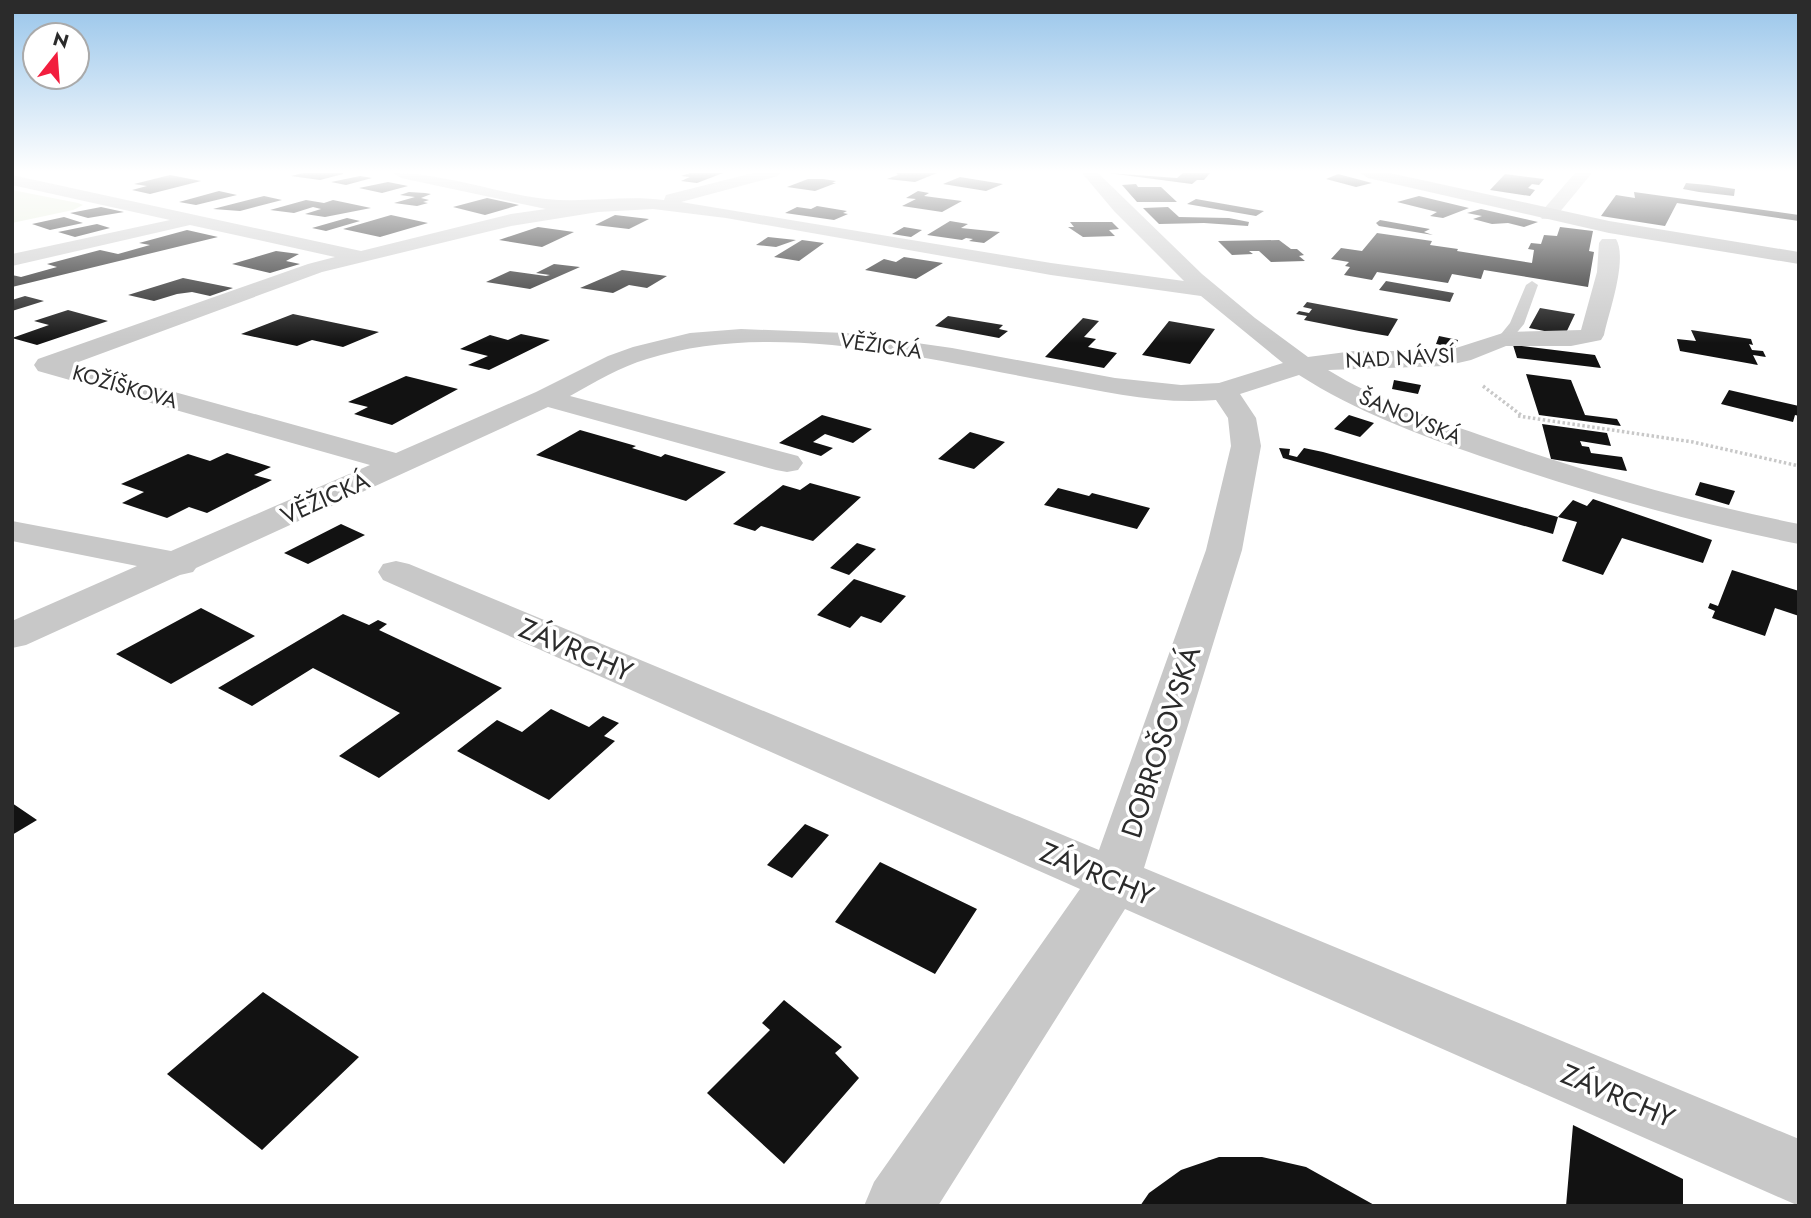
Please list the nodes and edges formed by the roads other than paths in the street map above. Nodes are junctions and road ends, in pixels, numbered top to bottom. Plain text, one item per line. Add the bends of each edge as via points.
1 (149, 230) edge
2 (239, 230) edge
3 (470, 230) edge
4 (824, 230) edge
5 (1144, 230) edge
6 (1593, 230) edge
7 (1609, 235) junction
8 (360, 256) junction
9 (1799, 258) edge
10 (12, 260) edge
11 (1532, 285) dead end
12 (1204, 290) junction
13 (1504, 339) junction
14 (1304, 366) junction
15 (1224, 391) junction
16 (546, 398) junction
17 (787, 463) dead end
18 (401, 464) junction
19 (12, 531) edge
20 (1799, 534) edge
21 (180, 564) junction
22 (396, 572) dead end
23 (12, 636) edge
24 (1115, 882) junction
25 (1799, 1172) edge
26 (898, 1206) edge

1 - 10 street
2 - 8 street
3 - 8 street
4 - 12 street
5 - 12 street, ŠANOVSKÁ
6 - 7 street
7 - 9 street
7 - 13 street, NAD NÁVSÍ via 1608,272 1592,335 1577,340
8 - 18 street, KOŽÍŠKOVA via 47,365
11 - 13 lane via 1517,324
12 - 14 street, ŠANOVSKÁ
13 - 14 street, NAD NÁVSÍ via 1473,353 1446,358 1353,359
14 - 15 street
14 - 20 street, ŠANOVSKÁ via 1403,418 1575,479
15 - 16 street, VĚŽICKÁ via 1174,394 884,345 757,336 642,352
15 - 24 street, DOBROŠOVSKÁ via 1242,418 1246,446 1224,550
16 - 17 street
16 - 18 street, VĚŽICKÁ
18 - 21 street, VĚŽICKÁ
19 - 21 street
21 - 23 street, VĚŽICKÁ
22 - 24 street, ZÁVRCHY
24 - 25 street, ZÁVRCHY
24 - 26 street, DOBROŠOVSKÁ

